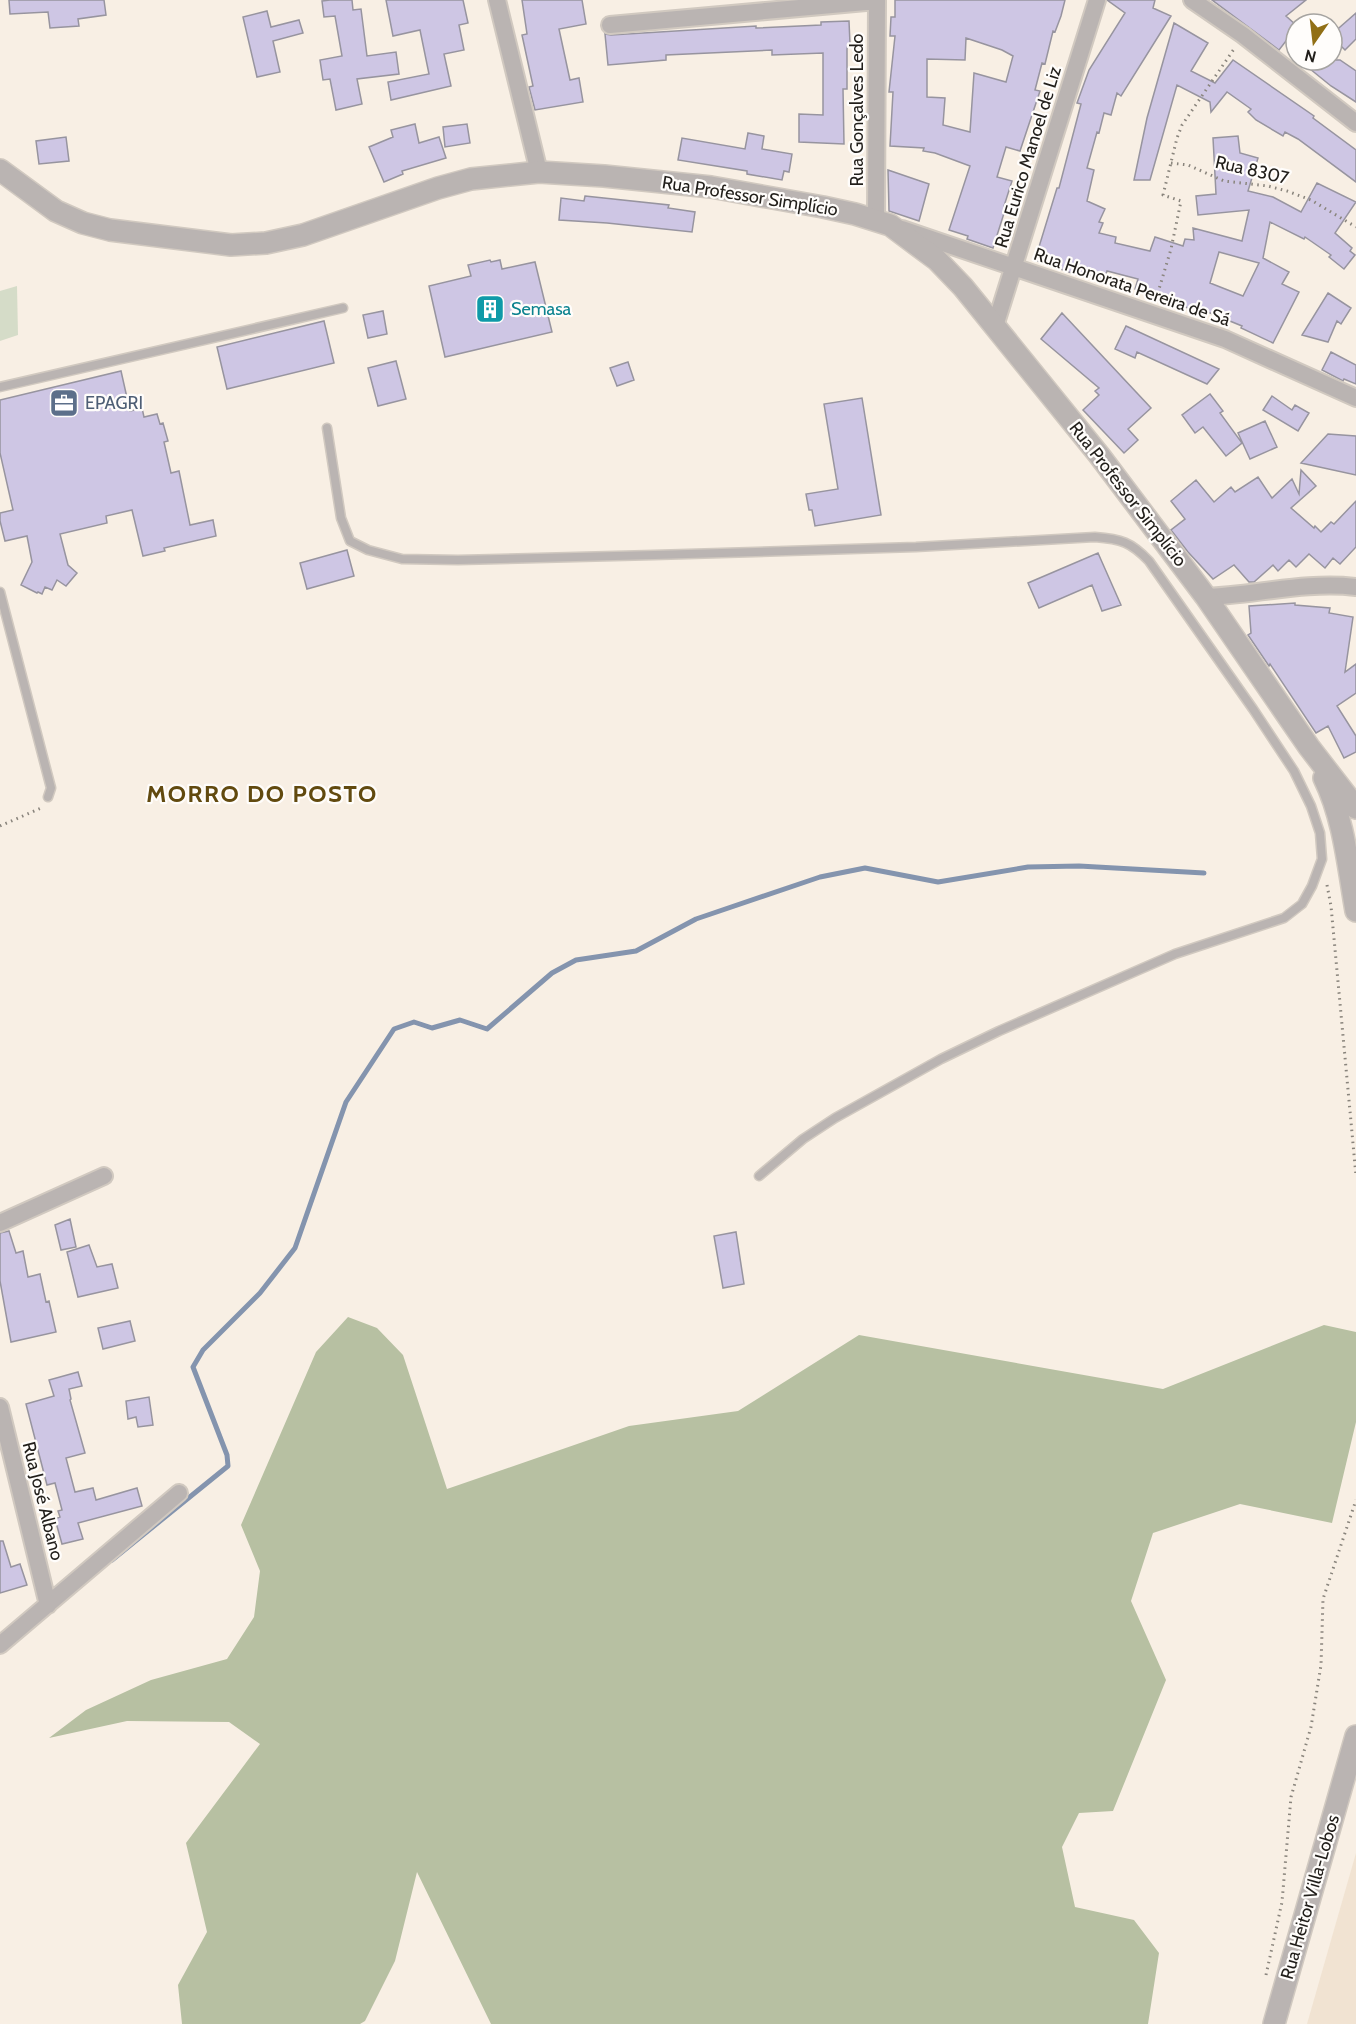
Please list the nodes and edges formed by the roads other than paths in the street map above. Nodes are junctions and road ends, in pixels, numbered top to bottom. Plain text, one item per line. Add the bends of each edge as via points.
1 (497, 0) edge
2 (1098, 0) edge
3 (1192, 0) edge
4 (877, 1) edge
5 (610, 25) dead end
6 (1356, 123) edge
7 (0, 170) edge
8 (539, 172) junction
9 (883, 223) junction
10 (1014, 266) junction
11 (343, 308) dead end
12 (995, 326) junction
13 (0, 387) edge
14 (1356, 398) edge
15 (327, 428) dead end
16 (1356, 587) edge
17 (0, 592) edge
18 (1206, 597) junction
19 (1309, 747) junction
20 (48, 797) road end
21 (1356, 808) edge
22 (1356, 911) edge
23 (104, 1176) dead end
24 (759, 1176) dead end
25 (0, 1223) edge
26 (0, 1407) edge
27 (179, 1493) dead end
28 (48, 1605) junction
29 (0, 1646) edge
30 (1356, 1736) edge
31 (1274, 2024) edge

1 - 8 street
2 - 10 street, Rua Eurico Manoel de Liz
3 - 6 street
4 - 5 street
4 - 9 street, Rua Gonçalves Ledo
7 - 8 street, Rua Professor Simplício via 56,211 83,223 231,245 303,235 471,179
8 - 9 street, Rua Professor Simplício via 772,196
9 - 10 street, Rua Honorata Pereira de Sá
9 - 12 street, Rua Professor Simplício via 938,260
10 - 12 street, Rua Eurico Manoel de Liz
10 - 14 street, Rua Honorata Pereira de Sá via 1252,350
11 - 13 lane
12 - 18 street, Rua Professor Simplício
15 - 24 lane via 341,519 351,541 402,559 666,555 1118,539 1136,547 1156,570 1294,771 1320,832 1322,859 1302,904 1284,918 1175,954 941,1059 835,1118
16 - 18 street via 1327,585
17 - 20 lane via 51,788
18 - 19 street, Rua Professor Simplício
19 - 21 street, Rua Professor Simplício
19 - 22 street, Rua Professor Simplício via 1336,808
23 - 25 street
26 - 28 street, Rua José Albano
27 - 28 street
28 - 29 street
30 - 31 street, Rua Heitor Villa-Lobos via 1346,1783

